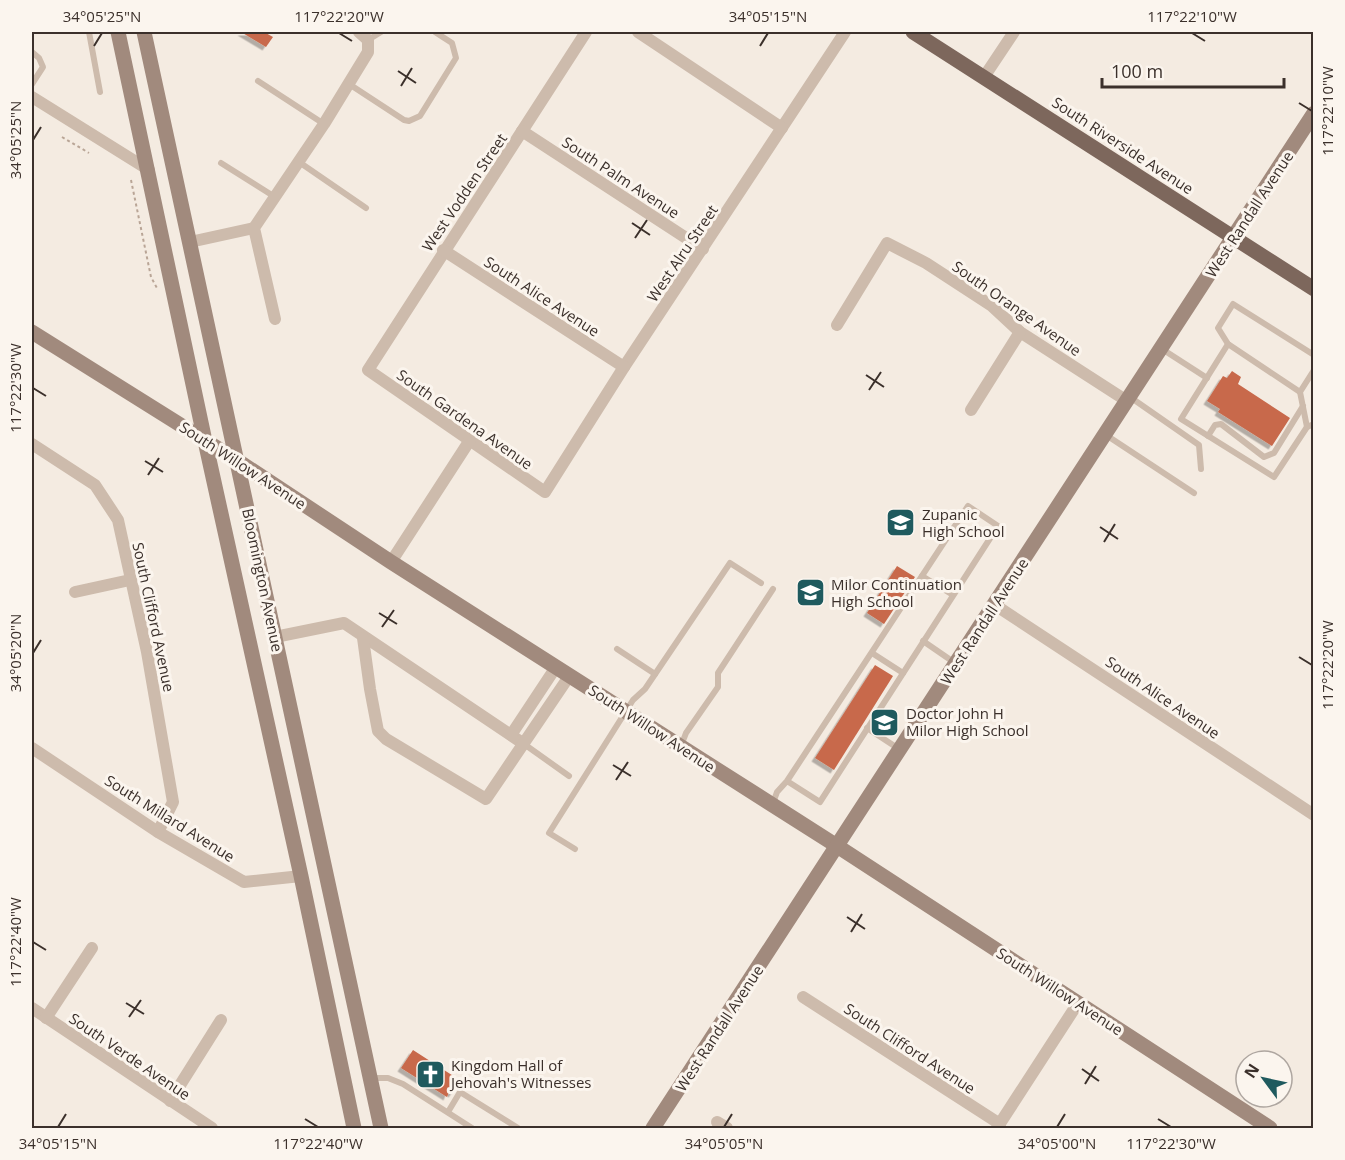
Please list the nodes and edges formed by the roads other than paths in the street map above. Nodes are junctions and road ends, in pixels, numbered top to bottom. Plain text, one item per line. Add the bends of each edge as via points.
1 (89, 32) edge
2 (118, 32) edge
3 (144, 32) edge
4 (381, 32) edge
5 (435, 32) edge
6 (586, 32) edge
7 (638, 32) edge
8 (845, 32) edge
9 (913, 32) edge
10 (1014, 32) edge
11 (364, 36) edge
12 (32, 52) edge
13 (984, 77) junction
14 (258, 81) dead end
15 (32, 84) edge
16 (348, 84) junction
17 (100, 92) dead end
18 (32, 97) edge
19 (1314, 113) edge
20 (324, 124) junction
21 (782, 128) junction
22 (522, 131) junction
23 (299, 162) junction
24 (221, 163) dead end
25 (149, 170) junction
26 (275, 197) junction
27 (366, 208) dead end
28 (254, 228) junction
29 (1234, 238) junction
30 (190, 242) junction
31 (703, 249) junction
32 (443, 250) junction
33 (1314, 289) edge
34 (275, 319) dead end
35 (837, 325) dead end
36 (32, 332) edge
37 (1020, 332) junction
38 (1228, 344) junction
39 (1161, 349) junction
40 (1314, 355) edge
41 (624, 367) junction
42 (368, 369) joint
43 (1314, 370) edge
44 (1207, 378) junction
45 (1300, 392) junction
46 (1128, 399) junction
47 (1303, 406) junction
48 (971, 410) dead end
49 (1310, 426) edge
50 (1105, 435) junction
51 (1208, 436) junction
52 (470, 440) junction
53 (205, 441) junction
54 (32, 444) edge
55 (238, 461) junction
56 (1201, 469) dead end
57 (545, 492) joint
58 (1194, 493) dead end
59 (391, 562) junction
60 (922, 576) junction
61 (130, 580) junction
62 (761, 583) dead end
63 (773, 589) dead end
64 (75, 592) dead end
65 (953, 595) junction
66 (995, 605) junction
67 (275, 637) junction
68 (363, 638) junction
69 (923, 641) junction
70 (617, 649) dead end
71 (872, 653) junction
72 (956, 663) junction
73 (556, 667) junction
74 (903, 673) junction
75 (655, 674) junction
76 (570, 675) junction
77 (626, 712) junction
78 (867, 728) junction
79 (511, 735) junction
80 (524, 744) junction
81 (681, 747) junction
82 (32, 748) edge
83 (900, 750) junction
84 (569, 776) dead end
85 (787, 781) junction
86 (772, 805) junction
87 (1314, 815) edge
88 (158, 832) junction
89 (837, 846) junction
90 (575, 849) dead end
91 (301, 876) junction
92 (92, 948) dead end
93 (803, 997) dead end
94 (1078, 1003) junction
95 (32, 1008) edge
96 (46, 1018) junction
97 (222, 1020) dead end
98 (369, 1078) junction
99 (170, 1101) junction
100 (448, 1112) junction
101 (999, 1126) edge
102 (212, 1128) edge
103 (354, 1128) edge
104 (381, 1128) edge
105 (472, 1128) edge
106 (518, 1128) edge
107 (653, 1128) edge
108 (1270, 1128) edge

1 - 17 lane
2 - 25 street, Bloomington Avenue
3 - 30 street, Bloomington Avenue
4 - 11 lane
5 - 16 lane via 452,43 456,58 420,116 404,120
6 - 22 street, West Vodden Street
7 - 21 street
8 - 21 street, West Alru Street
9 - 13 main road, South Riverside Avenue
10 - 13 street
11 - 16 street via 368,52
12 - 15 lane via 43,67
13 - 29 main road, South Riverside Avenue
14 - 20 lane
16 - 20 street
18 - 25 street
19 - 29 street, West Randall Avenue
20 - 23 street
21 - 31 street, West Alru Street
22 - 31 street, South Palm Avenue
22 - 32 street, West Vodden Street
23 - 26 street
23 - 27 lane
24 - 26 lane
25 - 53 street, Bloomington Avenue
26 - 28 street
28 - 30 street
28 - 34 street
29 - 33 main road, South Riverside Avenue
29 - 39 street, West Randall Avenue
30 - 55 street, Bloomington Avenue
31 - 41 street, West Alru Street
32 - 41 street, South Alice Avenue
32 - 42 street, West Vodden Street
35 - 37 street, South Orange Avenue via 887,243 992,306
36 - 53 street, South Willow Avenue
37 - 46 street, South Orange Avenue
37 - 48 street
38 - 40 lane via 1218,328 1233,304
38 - 44 lane
38 - 45 lane
39 - 44 lane
39 - 46 street, West Randall Avenue
41 - 57 street, West Alru Street
42 - 52 street, South Gardena Avenue
43 - 45 lane
44 - 51 lane via 1181,419
45 - 47 lane
46 - 50 street, West Randall Avenue
46 - 56 lane via 1198,445
47 - 49 lane
47 - 51 lane via 1274,453 1264,457 1221,424 1215,425
49 - 51 lane via 1274,477
50 - 58 lane
50 - 66 street, West Randall Avenue
52 - 57 street, South Gardena Avenue
52 - 59 street
53 - 55 street, South Willow Avenue
53 - 91 street, Bloomington Avenue
54 - 61 street, South Clifford Avenue via 95,485 118,520
55 - 59 street, South Willow Avenue
55 - 67 street, Bloomington Avenue
59 - 73 street, South Willow Avenue
60 - 65 lane
60 - 65 lane via 968,506 998,526
60 - 71 lane
61 - 64 street
61 - 88 street, South Clifford Avenue via 173,802
62 - 75 lane via 730,563
63 - 81 lane via 718,673 718,687 686,733
65 - 69 lane
66 - 72 street, West Randall Avenue
66 - 87 street, South Alice Avenue
67 - 68 street via 344,623
67 - 98 street, Bloomington Avenue
68 - 79 street
68 - 80 street via 378,730 386,739 486,799
69 - 72 lane
69 - 74 lane
70 - 75 lane
71 - 74 lane
71 - 85 lane
72 - 83 street, West Randall Avenue
73 - 76 street, South Willow Avenue
73 - 79 street
74 - 78 lane
75 - 77 lane
76 - 77 street, South Willow Avenue
76 - 80 street
77 - 81 street, South Willow Avenue
77 - 90 lane via 549,833
78 - 83 lane
78 - 85 lane via 820,802
79 - 80 street
80 - 84 lane
81 - 86 street, South Willow Avenue
82 - 88 street, South Millard Avenue
83 - 89 street, West Randall Avenue
85 - 86 lane
86 - 89 street, South Willow Avenue
88 - 91 street, South Millard Avenue via 244,882
89 - 94 street, South Willow Avenue
89 - 107 street, West Randall Avenue
91 - 103 street, Bloomington Avenue
92 - 96 street
93 - 101 street, South Clifford Avenue
94 - 101 street
94 - 108 street, South Willow Avenue
95 - 96 street, South Verde Avenue
96 - 99 street, South Verde Avenue
97 - 99 street
98 - 100 lane via 388,1078 403,1084
98 - 104 street, Bloomington Avenue
99 - 102 street, South Verde Avenue
100 - 105 lane
100 - 106 lane via 460,1092

